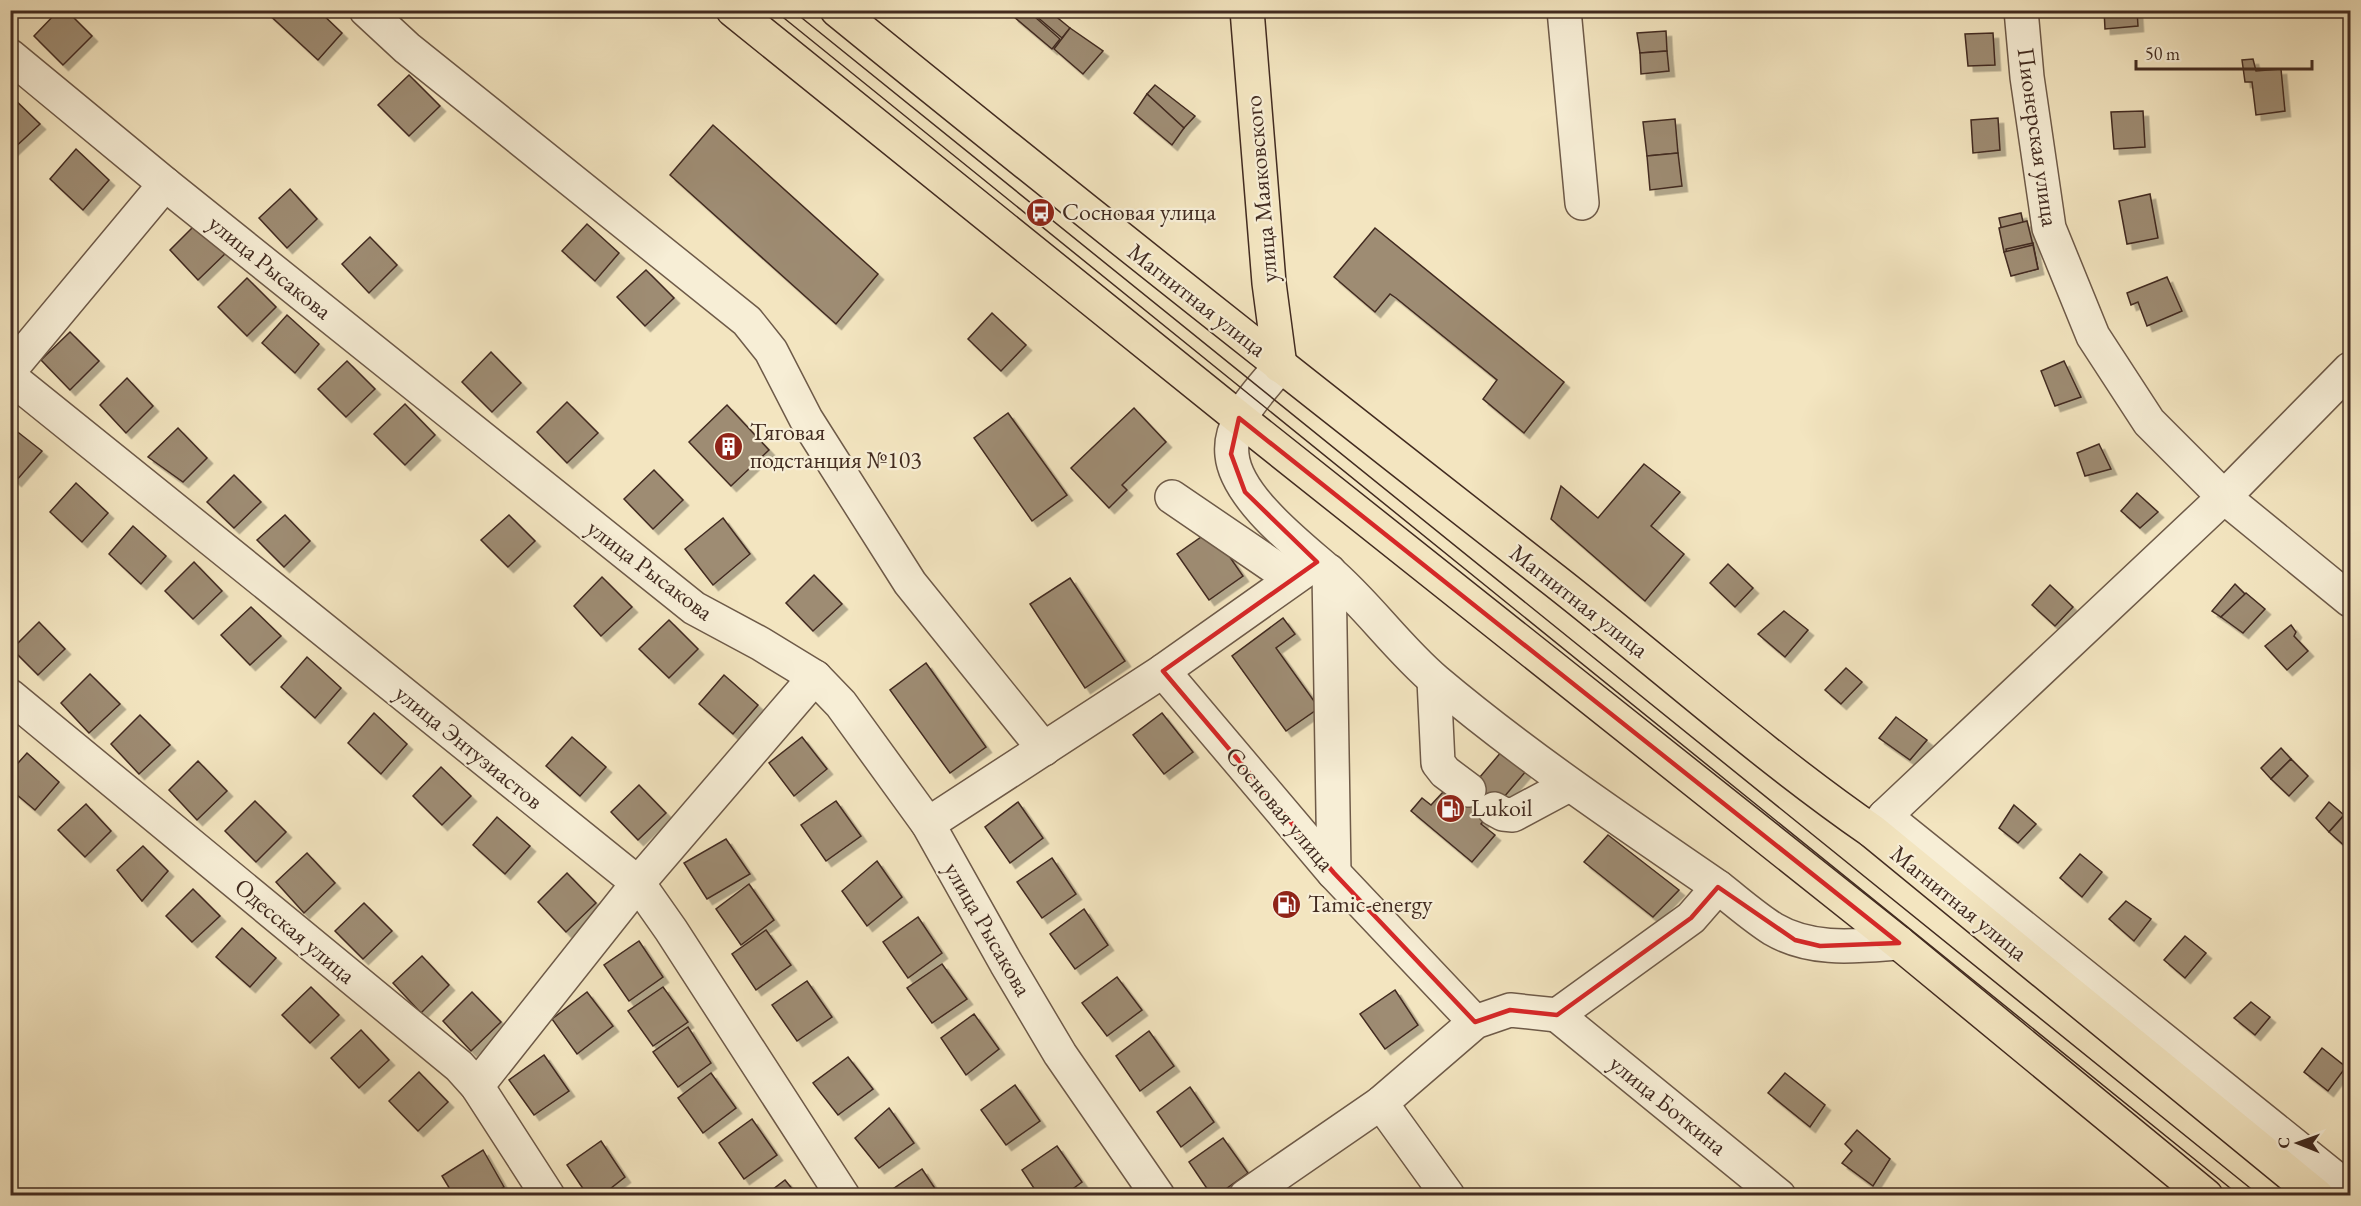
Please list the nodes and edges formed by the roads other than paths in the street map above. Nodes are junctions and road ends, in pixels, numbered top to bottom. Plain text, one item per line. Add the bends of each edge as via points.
1 (366, 10) edge
2 (733, 10) edge
3 (837, 10) edge
4 (1247, 10) edge
5 (1564, 10) edge
6 (2021, 10) edge
7 (10, 56) edge
8 (165, 184) junction
9 (1582, 203) dead end
10 (1280, 366) junction
11 (2350, 369) edge
12 (10, 370) edge
13 (10, 377) edge
14 (1239, 418) junction
15 (1172, 497) dead end
16 (2224, 497) junction
17 (1313, 571) junction
18 (2350, 600) edge
19 (1163, 671) junction
20 (815, 677) junction
21 (1434, 680) junction
22 (10, 696) edge
23 (1044, 749) junction
24 (1569, 785) junction
25 (928, 824) junction
26 (1878, 824) junction
27 (1334, 873) junction
28 (638, 884) junction
29 (1718, 887) junction
30 (1899, 943) junction
31 (1557, 1015) junction
32 (1475, 1022) junction
33 (477, 1086) junction
34 (1381, 1103) junction
35 (2350, 1190) edge
36 (548, 1196) edge
37 (843, 1196) edge
38 (1158, 1196) edge
39 (1246, 1196) edge
40 (1448, 1196) edge
41 (1779, 1196) edge
42 (2206, 1196) edge
43 (2317, 1196) edge

1 - 23 street via 407,48 747,321 771,351 807,419 910,583
2 - 14 main road
3 - 10 main road, Магнитная улица
4 - 10 main road, улица Маяковского via 1269,284
5 - 9 street
6 - 16 street, Пионерская улица via 2049,228 2093,336 2149,422
7 - 8 street, улица Рысакова
8 - 12 street
8 - 20 street, улица Рысакова via 694,608
10 - 14 street
10 - 26 main road, Магнитная улица via 1821,795
11 - 16 street
13 - 28 street, улица Энтузиастов
14 - 17 street via 1232,438 1232,454 1245,492
14 - 30 main road
15 - 17 street
16 - 18 street, Пионерская улица
16 - 26 street
17 - 19 street
17 - 21 street
17 - 27 street
19 - 23 street
19 - 27 street, Сосновая улица
20 - 25 street, улица Рысакова via 841,704
20 - 28 street
21 - 24 street
21 - 24 street via 1438,763 1445,772 1503,814 1513,815
22 - 33 street, Одесская улица via 459,1066
23 - 25 street
24 - 29 street
25 - 38 street, улица Рысакова via 1060,1054
26 - 35 street
26 - 43 main road, Магнитная улица
27 - 32 street, Сосновая улица
28 - 33 street
28 - 37 street, улица Энтузиастов
29 - 30 street via 1773,929 1795,939 1820,946
29 - 31 street via 1691,918
30 - 42 main road
31 - 32 street via 1510,1010
31 - 41 street, улица Боткина
32 - 34 street
33 - 36 street, Одесская улица
34 - 39 street
34 - 40 street

